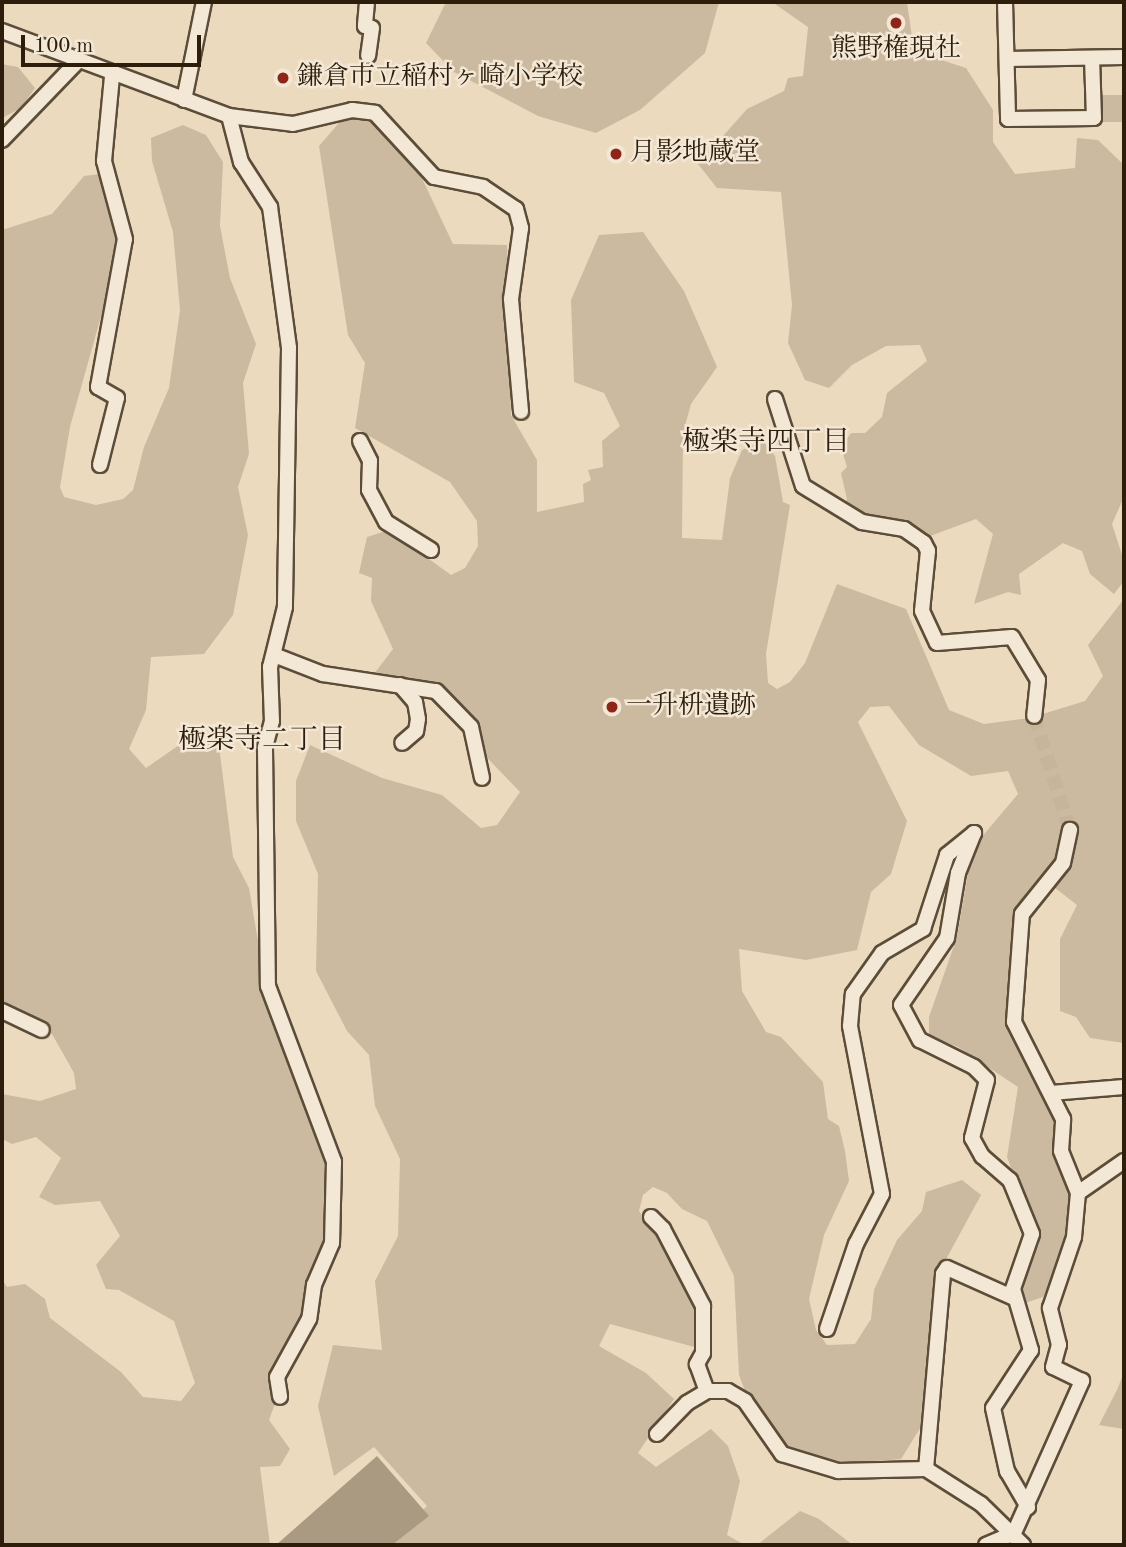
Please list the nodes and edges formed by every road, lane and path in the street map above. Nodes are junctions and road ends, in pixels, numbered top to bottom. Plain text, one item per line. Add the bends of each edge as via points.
1 (204, 2) edge
2 (368, 2) edge
3 (1004, 2) edge
4 (2, 31) edge
5 (368, 56) dead end
6 (1124, 57) edge
7 (1092, 58) junction
8 (1007, 59) junction
9 (76, 63) junction
10 (112, 76) junction
11 (184, 100) junction
12 (229, 116) junction
13 (2, 140) edge
14 (775, 399) dead end
15 (521, 412) dead end
16 (360, 441) dead end
17 (100, 465) dead end
18 (431, 550) dead end
19 (274, 655) junction
20 (400, 685) junction
21 (1034, 716) tunnel mouth
22 (402, 743) dead end
23 (482, 778) dead end
24 (1070, 830) tunnel mouth
25 (2, 1011) edge
26 (42, 1030) dead end
27 (1124, 1087) edge
28 (1051, 1093) junction
29 (1124, 1161) edge
30 (1078, 1193) junction
31 (651, 1217) dead end
32 (1014, 1298) junction
33 (827, 1329) dead end
34 (707, 1391) junction
35 (280, 1397) dead end
36 (657, 1434) dead end
37 (926, 1469) junction
38 (1028, 1507) junction
39 (1014, 1532) junction
40 (986, 1545) edge
41 (1023, 1545) edge

1 - 11 street
2 - 5 street via 365,26 372,28
3 - 8 street
4 - 9 street
6 - 7 street
7 - 8 street
7 - 8 street via 1094,118 1008,119
9 - 10 street
9 - 13 street
10 - 11 street
10 - 17 street via 104,160 125,239 98,387 117,398
11 - 12 street
12 - 15 street via 293,124 352,110 375,113 434,177 483,187 516,209 521,228 511,299
12 - 19 street via 241,162 270,207 289,348 285,607
14 - 21 street via 803,485 862,522 904,529 924,543 929,551 922,611 937,643 1012,636 1038,680
16 - 18 street via 370,461 369,490 386,522
19 - 20 street via 323,674
19 - 35 street via 272,720 265,748 268,986 334,1162 335,1205 332,1243 314,1285 309,1319 277,1377
20 - 22 street via 415,702 418,719 416,731
20 - 23 street via 436,691 450,700 477,739
24 - 28 street via 1063,863 1022,914 1014,1022
25 - 26 street
27 - 28 street
28 - 30 street via 1063,1119 1061,1151
29 - 30 street
30 - 38 street via 1074,1237 1050,1308 1059,1345 1053,1367 1082,1381
31 - 34 street via 663,1229 703,1306 703,1353 696,1364
32 - 33 street via 1033,1242 1010,1180 982,1156 972,1138 987,1080 974,1067 920,1040 901,1005 947,938 958,873 974,833 947,855 923,929 881,953 853,994 850,1026 882,1194 856,1244
32 - 37 street via 947,1268 943,1275
32 - 38 street via 1031,1350 993,1408 1007,1471
34 - 36 street
34 - 37 street via 737,1395 771,1443 807,1465 838,1471
37 - 39 street
38 - 39 street
39 - 40 street
39 - 41 street

